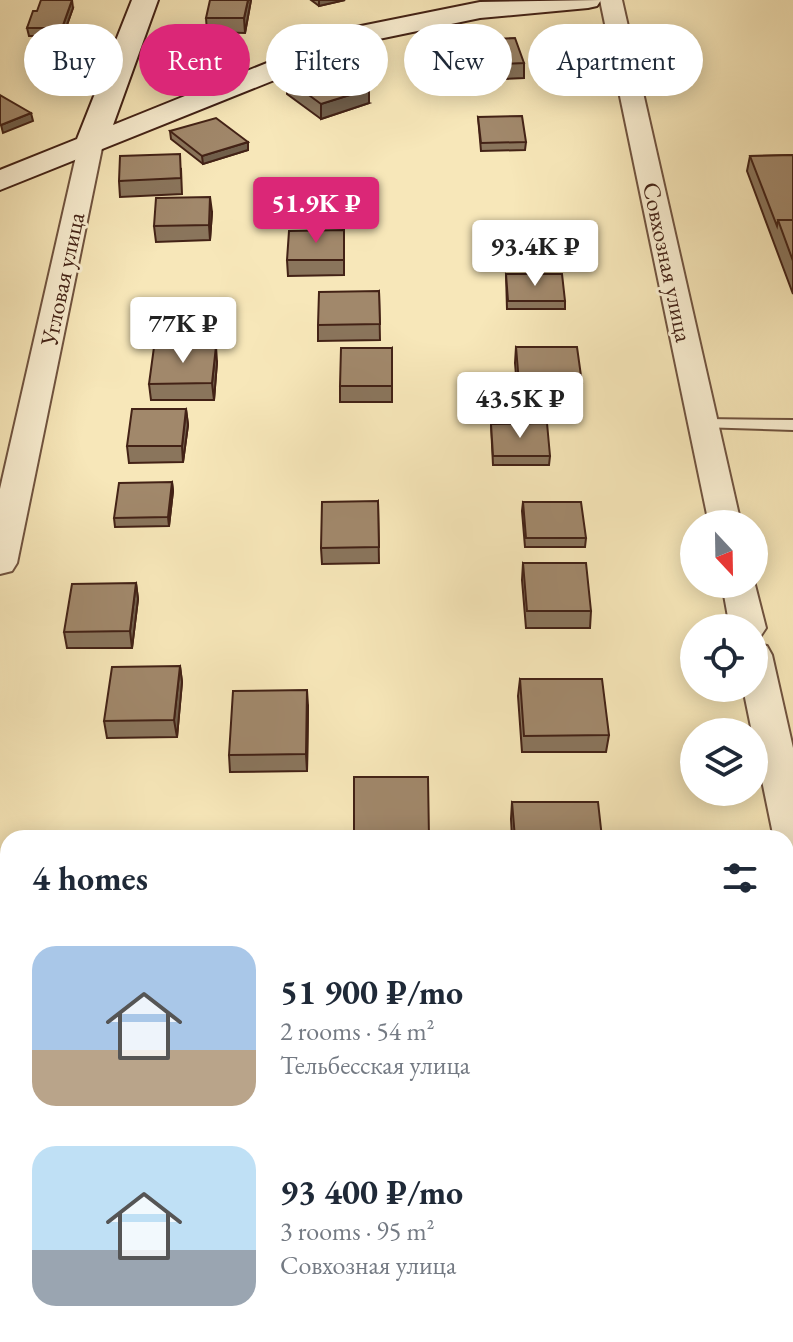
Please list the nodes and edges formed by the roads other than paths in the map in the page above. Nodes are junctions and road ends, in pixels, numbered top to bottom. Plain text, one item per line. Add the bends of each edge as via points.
1 (145, 0) edge
2 (588, 0) edge
3 (611, 0) edge
4 (91, 143) junction
5 (0, 181) edge
6 (704, 424) junction
7 (793, 425) edge
8 (722, 510) edge
9 (0, 563) edge
10 (764, 702) edge
11 (792, 830) edge

1 - 4 street, Угловая улица
2 - 4 street via 480,10 366,33
3 - 6 street, Совхозная улица
4 - 5 street
4 - 9 street, Угловая улица
6 - 7 lane
6 - 8 street, Совхозная улица
10 - 11 street

